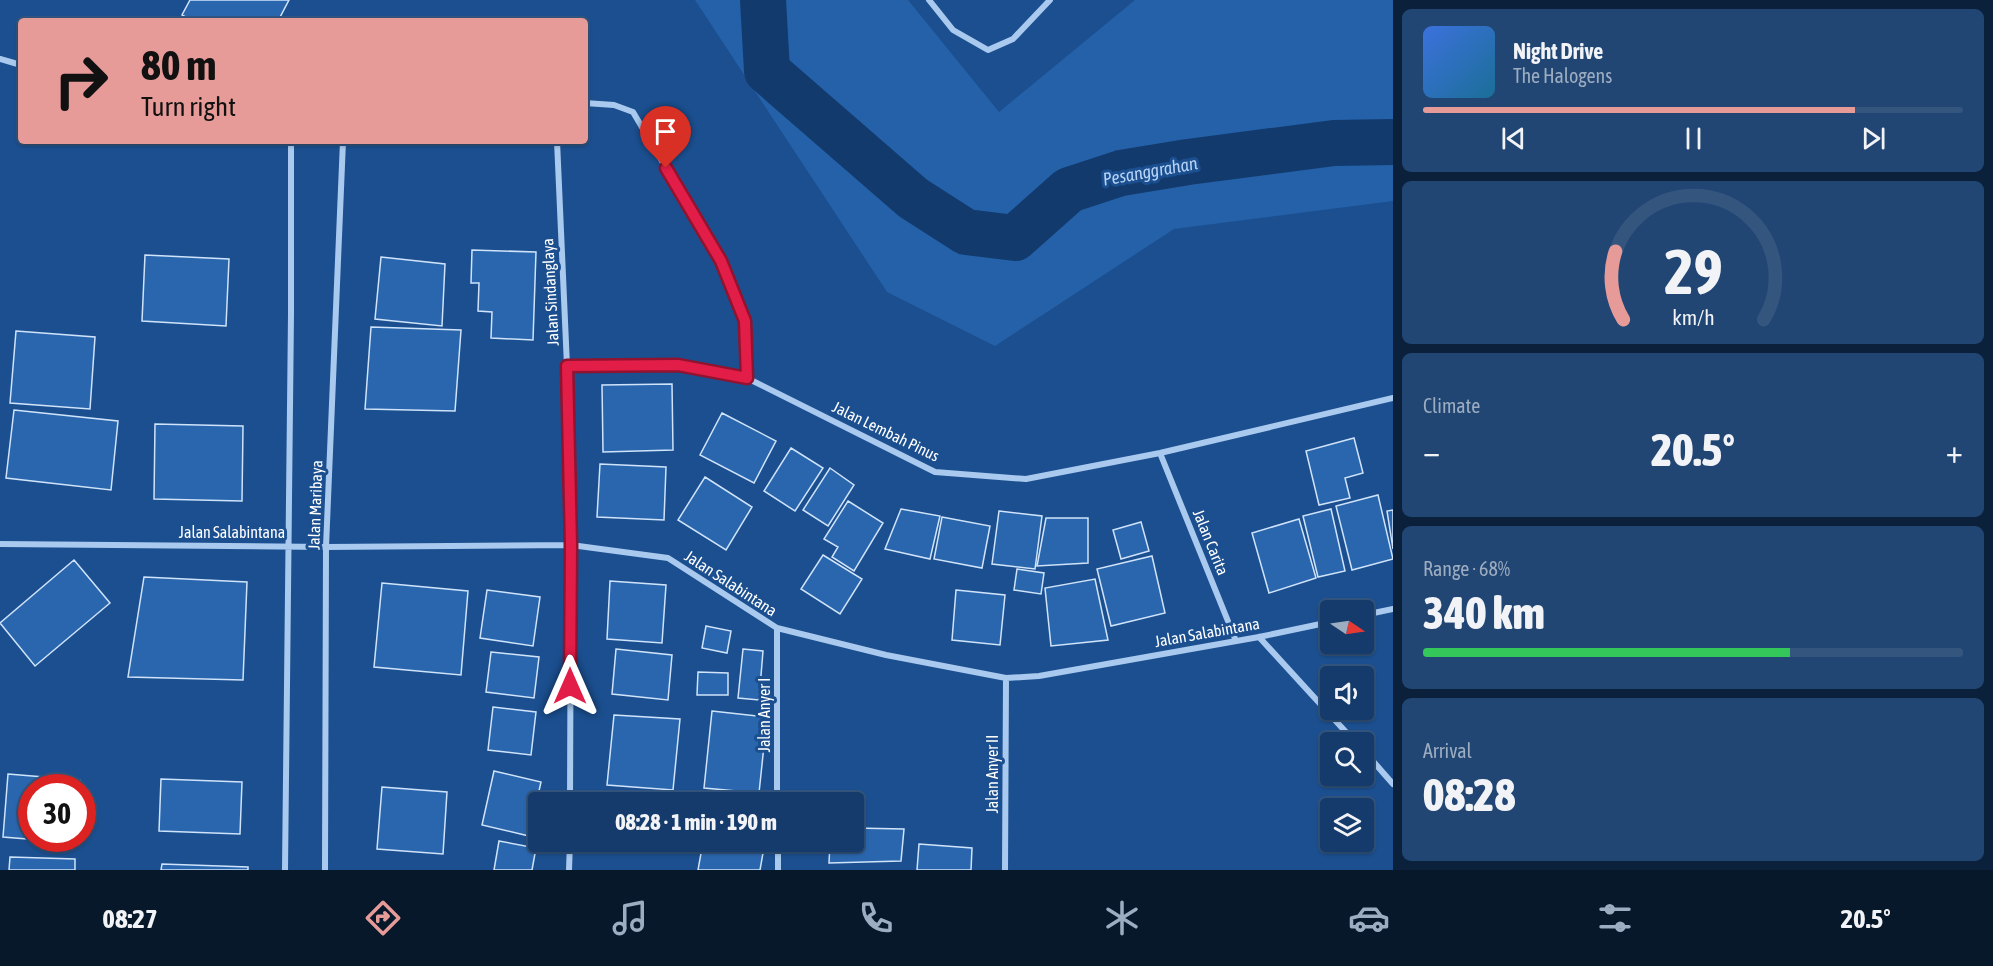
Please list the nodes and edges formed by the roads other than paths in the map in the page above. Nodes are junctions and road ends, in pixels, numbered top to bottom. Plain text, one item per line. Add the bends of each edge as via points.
1 (929, 0) edge
2 (1050, 0) edge
3 (0, 59) edge
4 (18, 64) edge
5 (588, 103) edge
6 (291, 144) edge
7 (343, 144) edge
8 (557, 144) edge
9 (567, 366) junction
10 (747, 378) junction
11 (1393, 398) edge
12 (1160, 453) junction
13 (0, 544) edge
14 (571, 545) junction
15 (288, 546) junction
16 (326, 547) junction
17 (1393, 609) edge
18 (1374, 613) edge
19 (1320, 624) edge
20 (777, 628) junction
21 (1259, 637) junction
22 (1236, 641) junction
23 (1006, 678) junction
24 (1346, 732) edge
25 (1374, 762) edge
26 (1393, 784) edge
27 (570, 792) edge
28 (777, 792) edge
29 (570, 852) edge
30 (778, 852) edge
31 (285, 870) edge
32 (325, 870) edge
33 (569, 870) edge
34 (778, 870) edge
35 (1005, 870) edge

1 - 2 street via 953,30 988,50 1013,39
3 - 4 street
5 - 10 street via 614,105 633,112 721,261 745,321
6 - 15 street, Jalan Maribaya
7 - 16 street, Jalan Maribaya
8 - 9 street, Jalan Sindanglaya
9 - 10 street, Jalan Lembah Pinus via 678,365
9 - 14 street, Jalan Sindanglaya
10 - 12 street, Jalan Lembah Pinus via 935,472 1026,479
11 - 12 street, Jalan Lembah Pinus
12 - 22 street, Jalan Carita
13 - 15 street, Jalan Salabintana
14 - 16 street, Jalan Salabintana
14 - 20 street, Jalan Salabintana via 668,558
14 - 27 street, Jalan Sindanglaya
15 - 16 street, Jalan Salabintana
15 - 31 street, Jalan Maribaya
16 - 32 street, Jalan Maribaya
17 - 18 street
19 - 21 street, Jalan Salabintana
20 - 23 street, Jalan Salabintana via 886,655
20 - 28 street, Jalan Anyer I
21 - 22 street, Jalan Salabintana
21 - 24 street
22 - 23 street, Jalan Salabintana via 1039,676
23 - 35 street, Jalan Anyer II
25 - 26 street
29 - 33 street
30 - 34 street

